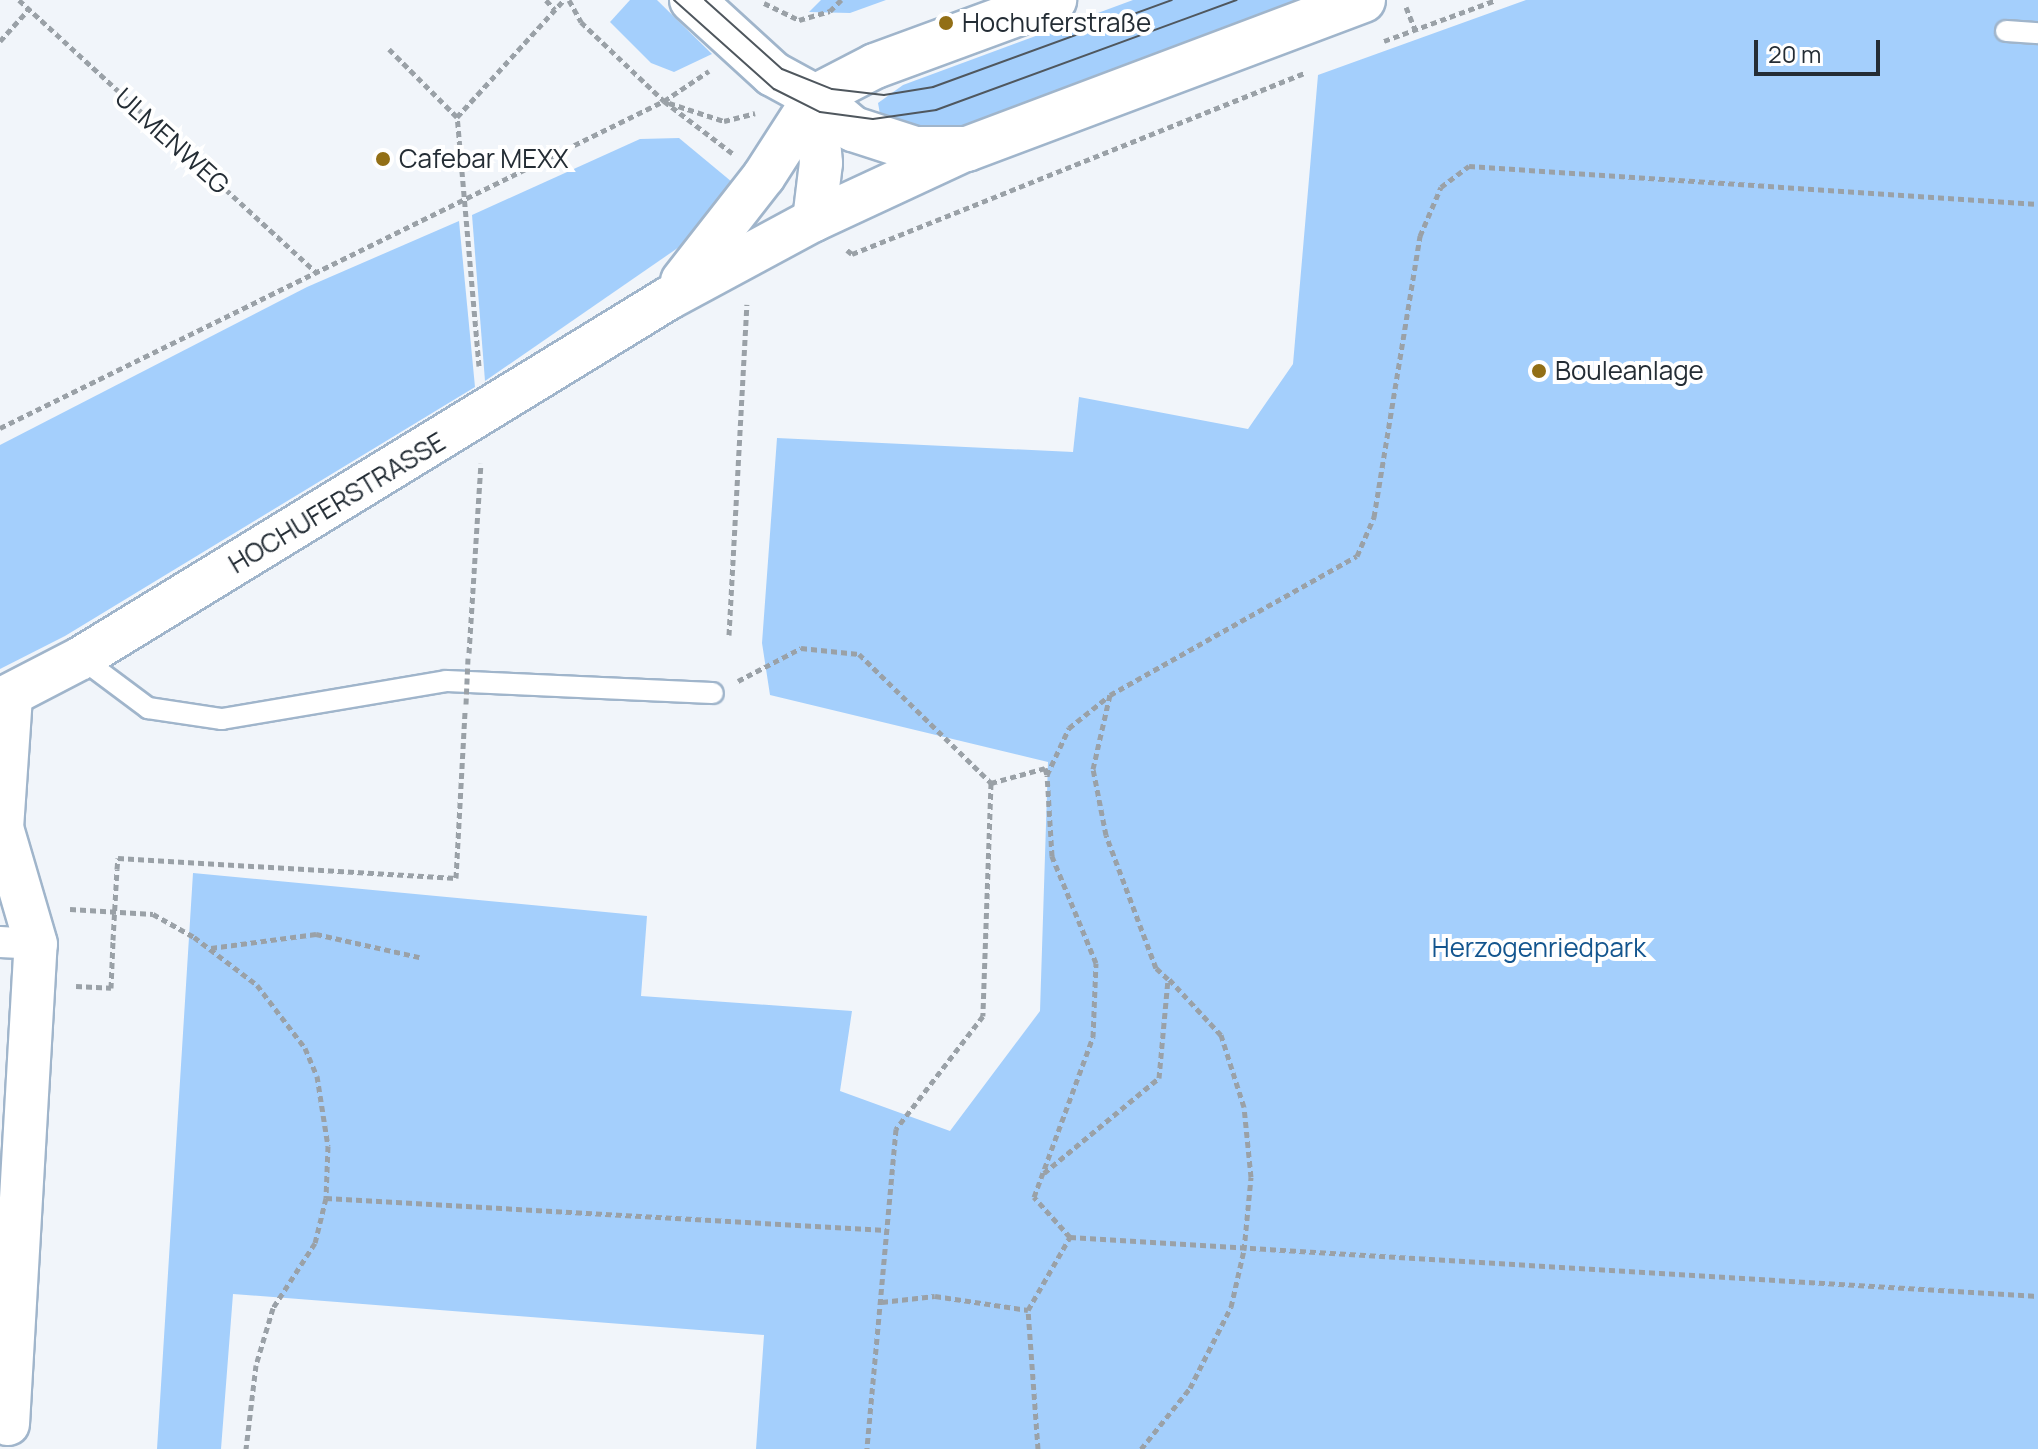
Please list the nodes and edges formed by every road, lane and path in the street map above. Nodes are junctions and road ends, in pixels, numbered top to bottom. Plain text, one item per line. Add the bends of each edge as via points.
1 (19, 0) edge
2 (546, 0) edge
3 (566, 0) edge
4 (692, 0) edge
5 (761, 0) edge
6 (841, 0) edge
7 (1054, 0) edge
8 (1363, 0) edge
9 (1404, 0) edge
10 (1496, 0) edge
11 (29, 9) junction
12 (555, 10) junction
13 (1415, 29) junction
14 (2006, 31) dead end
15 (2038, 33) edge
16 (0, 41) edge
17 (1372, 46) dead end
18 (389, 49) dead end
19 (1314, 69) dead end
20 (815, 97) junction
21 (664, 101) junction
22 (457, 117) junction
23 (967, 149) junction
24 (462, 201) junction
25 (2038, 204) edge
26 (944, 215) dead end
27 (814, 220) junction
28 (316, 272) junction
29 (748, 295) dead end
30 (669, 298) junction
31 (484, 413) junction
32 (0, 428) edge
33 (729, 635) dead end
34 (81, 658) junction
35 (713, 693) joint
36 (1110, 695) junction
37 (5, 698) edge
38 (1047, 775) junction
39 (991, 783) junction
40 (20, 931) edge
41 (113, 940) dead end
42 (210, 948) junction
43 (419, 957) dead end
44 (1168, 979) junction
45 (1044, 1173) junction
46 (326, 1198) junction
47 (886, 1230) junction
48 (1070, 1237) junction
49 (1244, 1250) junction
50 (2038, 1296) edge
51 (882, 1302) junction
52 (1028, 1310) junction
53 (8, 1436) edge
54 (246, 1449) edge
55 (867, 1449) edge
56 (1038, 1449) edge
57 (1141, 1449) edge

1 - 11 path, ULMENWEG
2 - 12 path
3 - 12 path
3 - 21 path via 581,22
4 - 20 street via 773,74
5 - 6 path via 799,20 830,11
7 - 20 street, HOCHUFERSTRASSE via 875,66
8 - 23 street, HOCHUFERSTRASSE
9 - 13 path
10 - 13 path
11 - 16 path
11 - 28 path, ULMENWEG
12 - 22 path
13 - 17 path
14 - 15 lane
18 - 22 path
19 - 26 path
20 - 21 path via 724,121
20 - 23 street, HOCHUFERSTRASSE via 853,129 915,149
20 - 27 street via 821,163
20 - 30 street, HOCHUFERSTRASSE via 764,176
21 - 24 path
22 - 24 path
23 - 27 street, HOCHUFERSTRASSE
24 - 28 path
24 - 31 path
25 - 36 path via 1469,166 1441,187 1420,236 1374,517 1357,556
27 - 30 street, HOCHUFERSTRASSE
28 - 32 path
29 - 33 path
30 - 31 street, HOCHUFERSTRASSE
31 - 34 street, HOCHUFERSTRASSE
31 - 41 path, bridge via 456,878 118,858
34 - 35 lane via 148,708 222,719 446,681
34 - 37 street, HOCHUFERSTRASSE
35 - 39 path via 801,648 859,654
36 - 38 path via 1069,728
36 - 44 path via 1093,769 1106,835 1156,968
37 - 40 street via 2,828
38 - 39 path via 1045,768
38 - 45 path via 1052,856 1096,963 1093,1037
39 - 47 path via 983,1016 896,1129
40 - 42 path via 153,914
40 - 53 street
42 - 43 path via 316,934
42 - 46 path via 257,985 305,1048 325,1114
44 - 45 path via 1159,1078
44 - 49 path via 1221,1035 1244,1107 1251,1177
45 - 48 path via 1034,1197
46 - 47 path
46 - 54 path via 315,1243 273,1308 256,1365
47 - 51 path
48 - 49 path
48 - 52 path
49 - 50 path
49 - 57 path via 1231,1307 1190,1388
51 - 52 path via 935,1296
51 - 55 path
52 - 56 path

